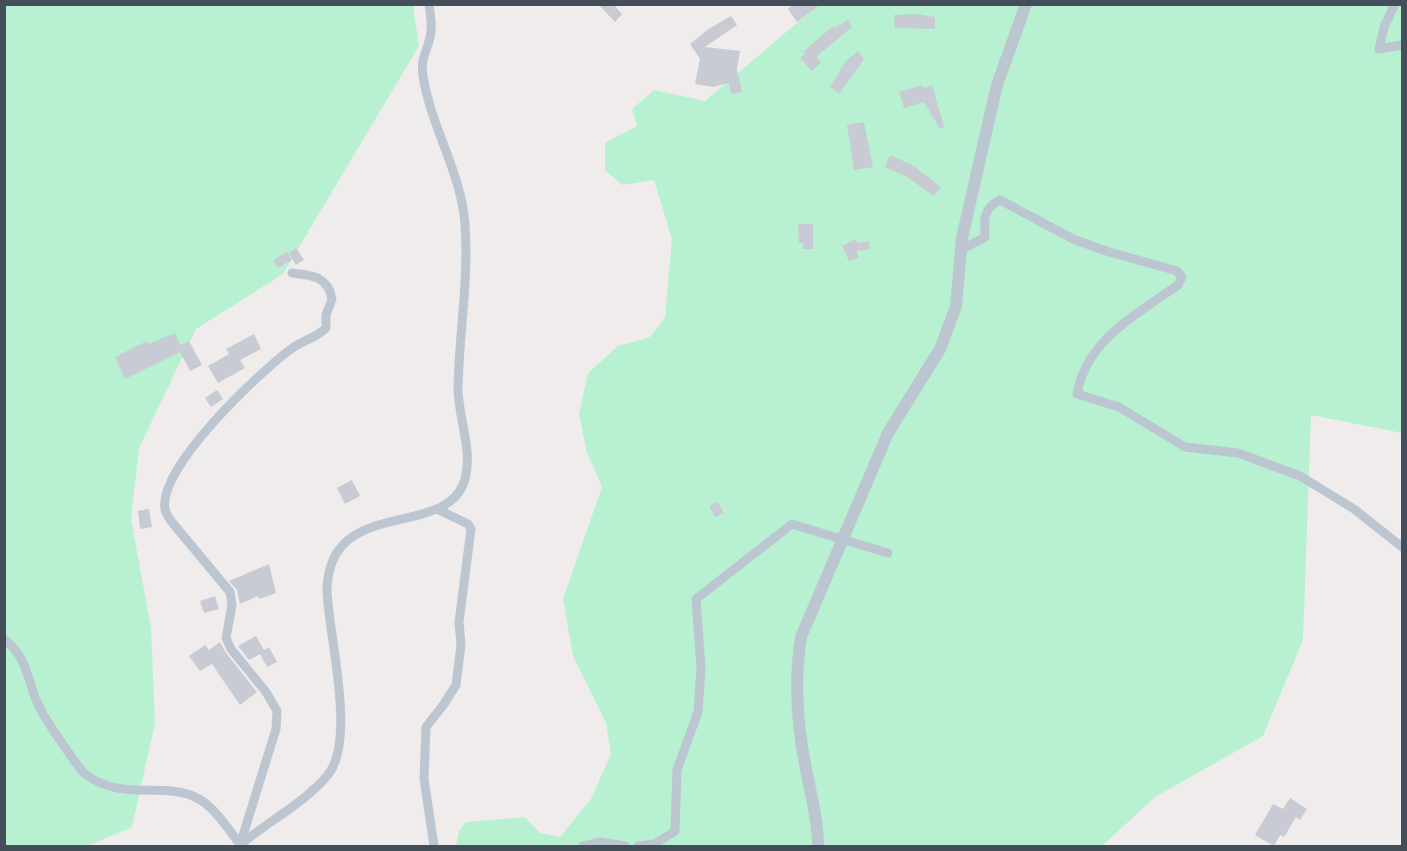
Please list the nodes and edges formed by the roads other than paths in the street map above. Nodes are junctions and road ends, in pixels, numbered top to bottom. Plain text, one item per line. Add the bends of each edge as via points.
1 (429, 4) edge
2 (1026, 4) edge
3 (1395, 4) edge
4 (1402, 45) edge
5 (961, 250) junction
6 (292, 273) dead end
7 (439, 510) junction
8 (1402, 547) edge
9 (888, 553) dead end
10 (4, 639) edge
11 (240, 846) edge
12 (434, 846) edge
13 (583, 846) edge
14 (625, 846) edge
15 (638, 846) edge
16 (818, 846) edge

1 - 7 street via 431,33 422,59 423,75 462,195 465,226 458,391 466,478 460,491
2 - 5 street via 998,85
3 - 4 street via 1378,49
5 - 8 street via 984,237 984,214 1000,200 1073,238 1177,271 1182,277 1178,285 1112,332 1092,354 1079,378 1077,394 1119,407 1185,447 1238,453 1300,476 1354,509
5 - 16 street via 956,306 940,349 888,433 801,637 795,672 797,700
6 - 11 street via 316,276 330,290 326,328 317,337 294,346 260,373 190,452 166,497 165,509 171,521 230,592 232,605 226,638 277,711 276,729
7 - 11 street via 365,529 333,560 327,575 327,591 341,715 342,738 337,760 327,776 309,792
7 - 12 street via 468,524 471,530 459,622 461,645 456,685 426,727 424,779
9 - 15 street, bridge via 792,524 696,599 701,668 698,712 677,770 675,831 655,844
10 - 11 street via 21,655 40,710 82,771 99,784 200,799
13 - 14 street via 601,842

